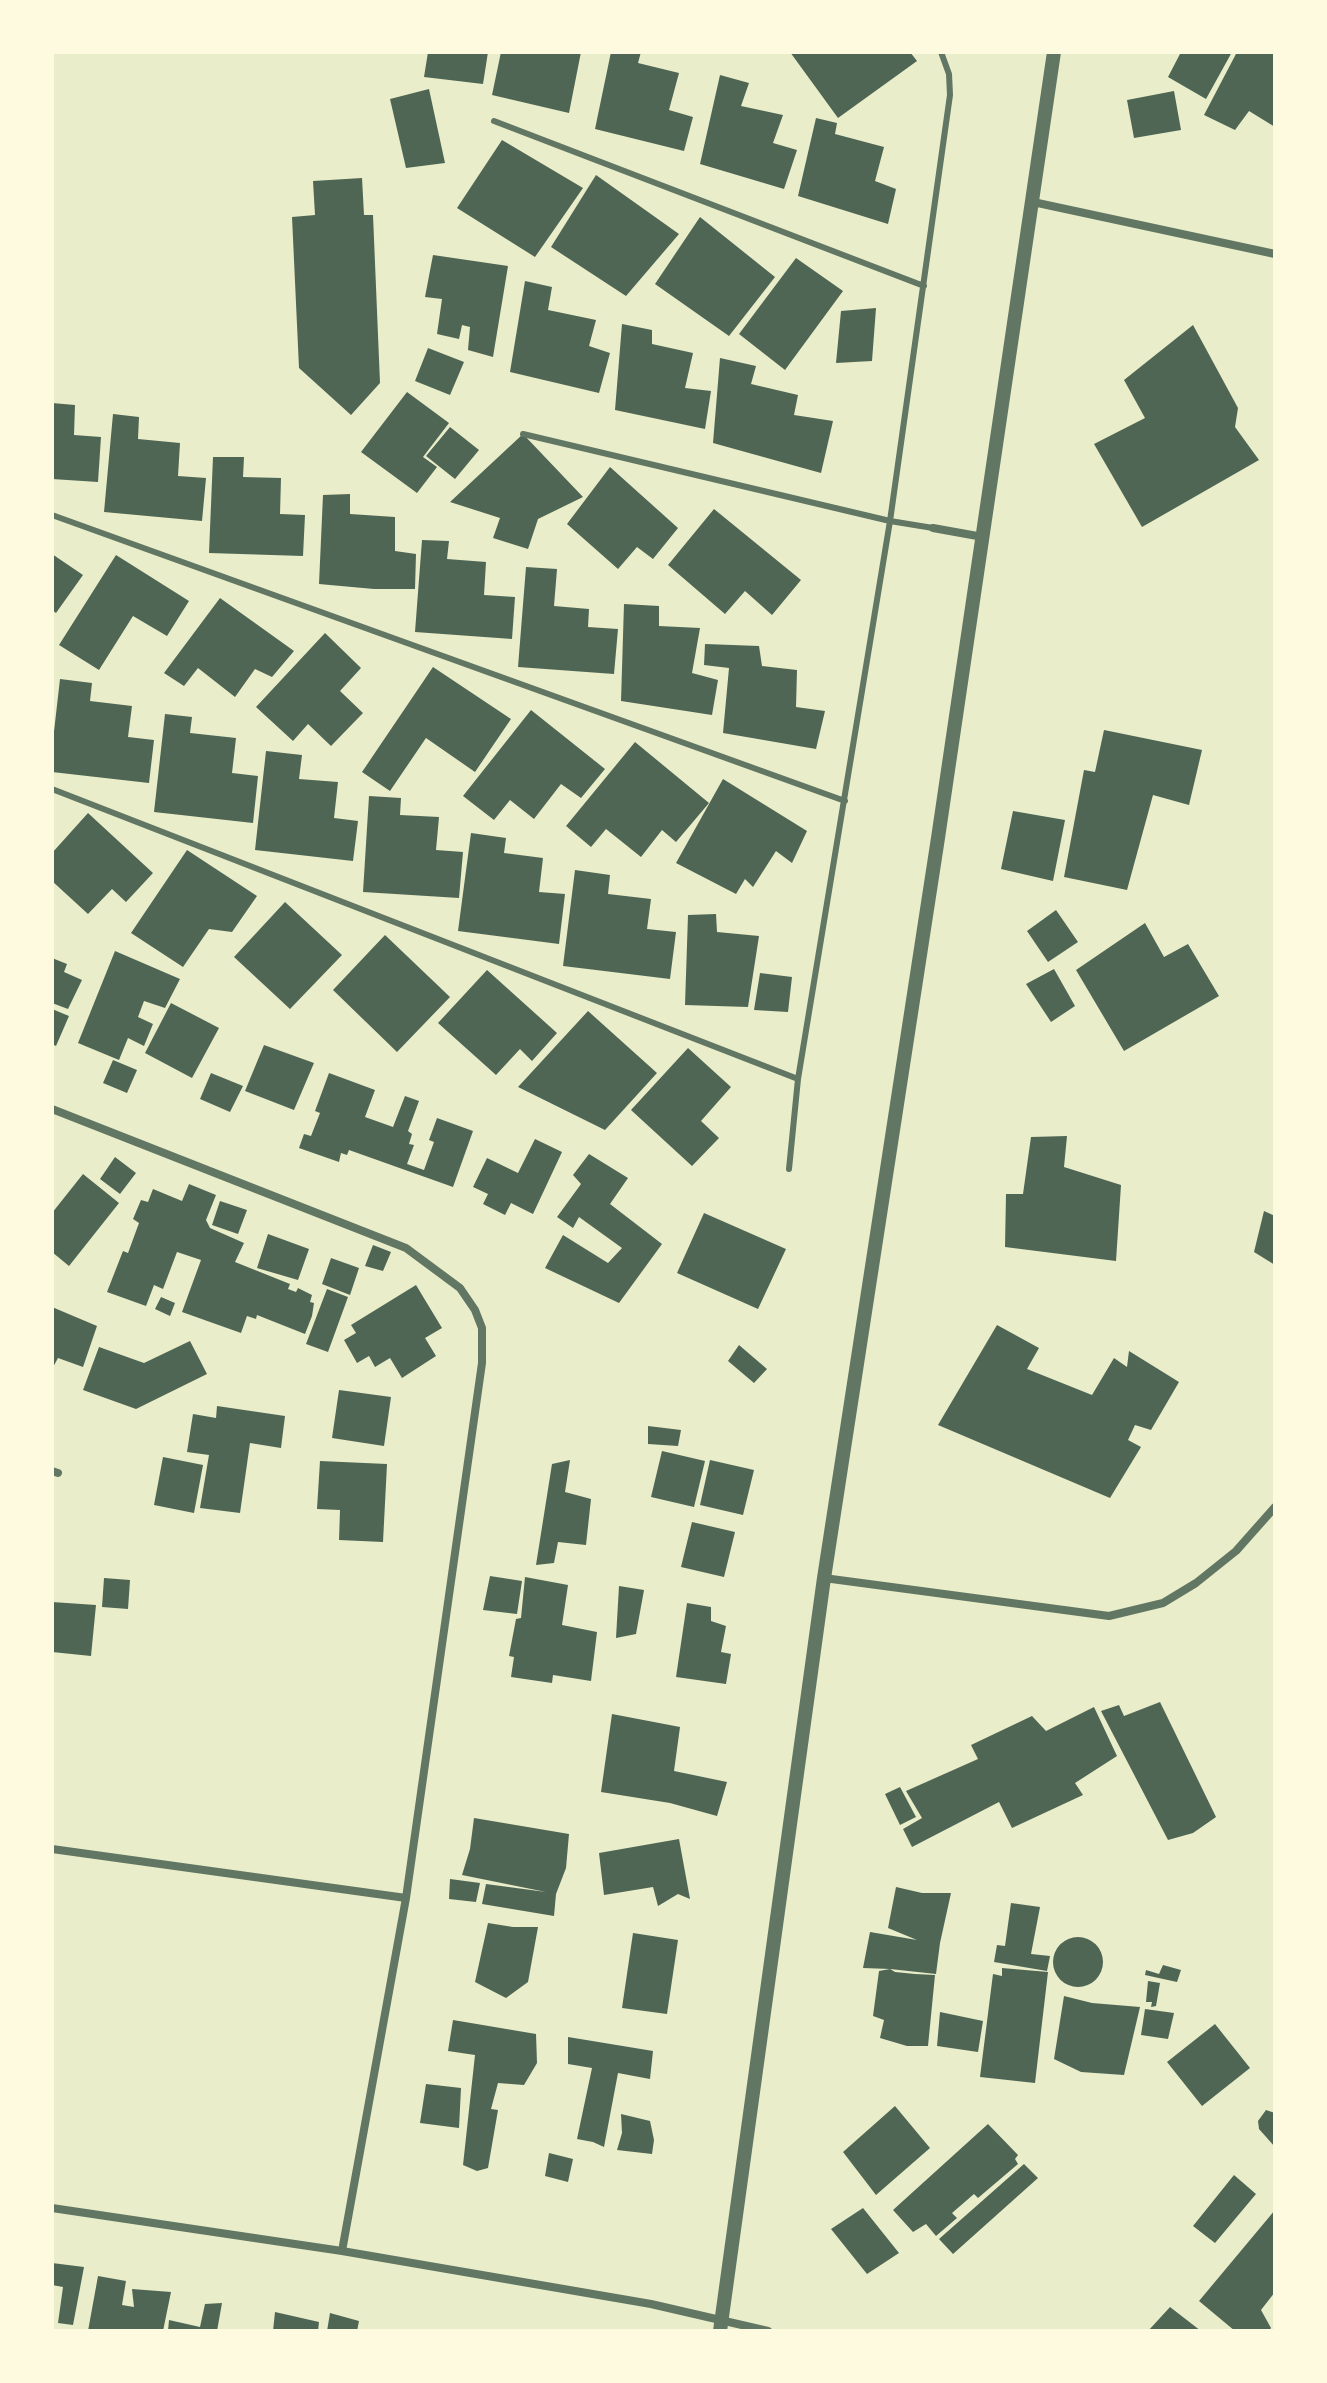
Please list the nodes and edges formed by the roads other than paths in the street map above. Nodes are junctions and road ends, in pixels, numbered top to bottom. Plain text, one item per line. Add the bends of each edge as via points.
1 (941, 52) edge
2 (1054, 52) edge
3 (494, 121) dead end
4 (1033, 202) junction
5 (1275, 254) edge
6 (924, 286) junction
7 (523, 434) dead end
8 (52, 515) edge
9 (890, 521) junction
10 (933, 528) joint
11 (983, 537) junction
12 (52, 789) edge
13 (845, 801) junction
14 (798, 1079) junction
15 (52, 1109) edge
16 (789, 1169) dead end
17 (1275, 1507) edge
18 (824, 1578) junction
19 (52, 1849) edge
20 (406, 1898) junction
21 (52, 2208) edge
22 (342, 2251) junction
23 (721, 2325) edge
24 (768, 2331) edge

1 - 6 lane via 950,95
2 - 4 street
3 - 6 lane
4 - 5 street
4 - 11 street
6 - 9 lane
7 - 9 lane
8 - 13 lane
9 - 10 lane
9 - 13 lane
10 - 11 street
11 - 18 street
12 - 14 lane
13 - 14 lane
14 - 16 lane
15 - 20 street via 406,1248 460,1288 475,1310 482,1328 482,1363
17 - 18 street via 1236,1551 1196,1583 1163,1603 1109,1616
18 - 23 street
19 - 20 street
20 - 22 street
21 - 22 street
22 - 23 street via 651,2304
23 - 24 street

